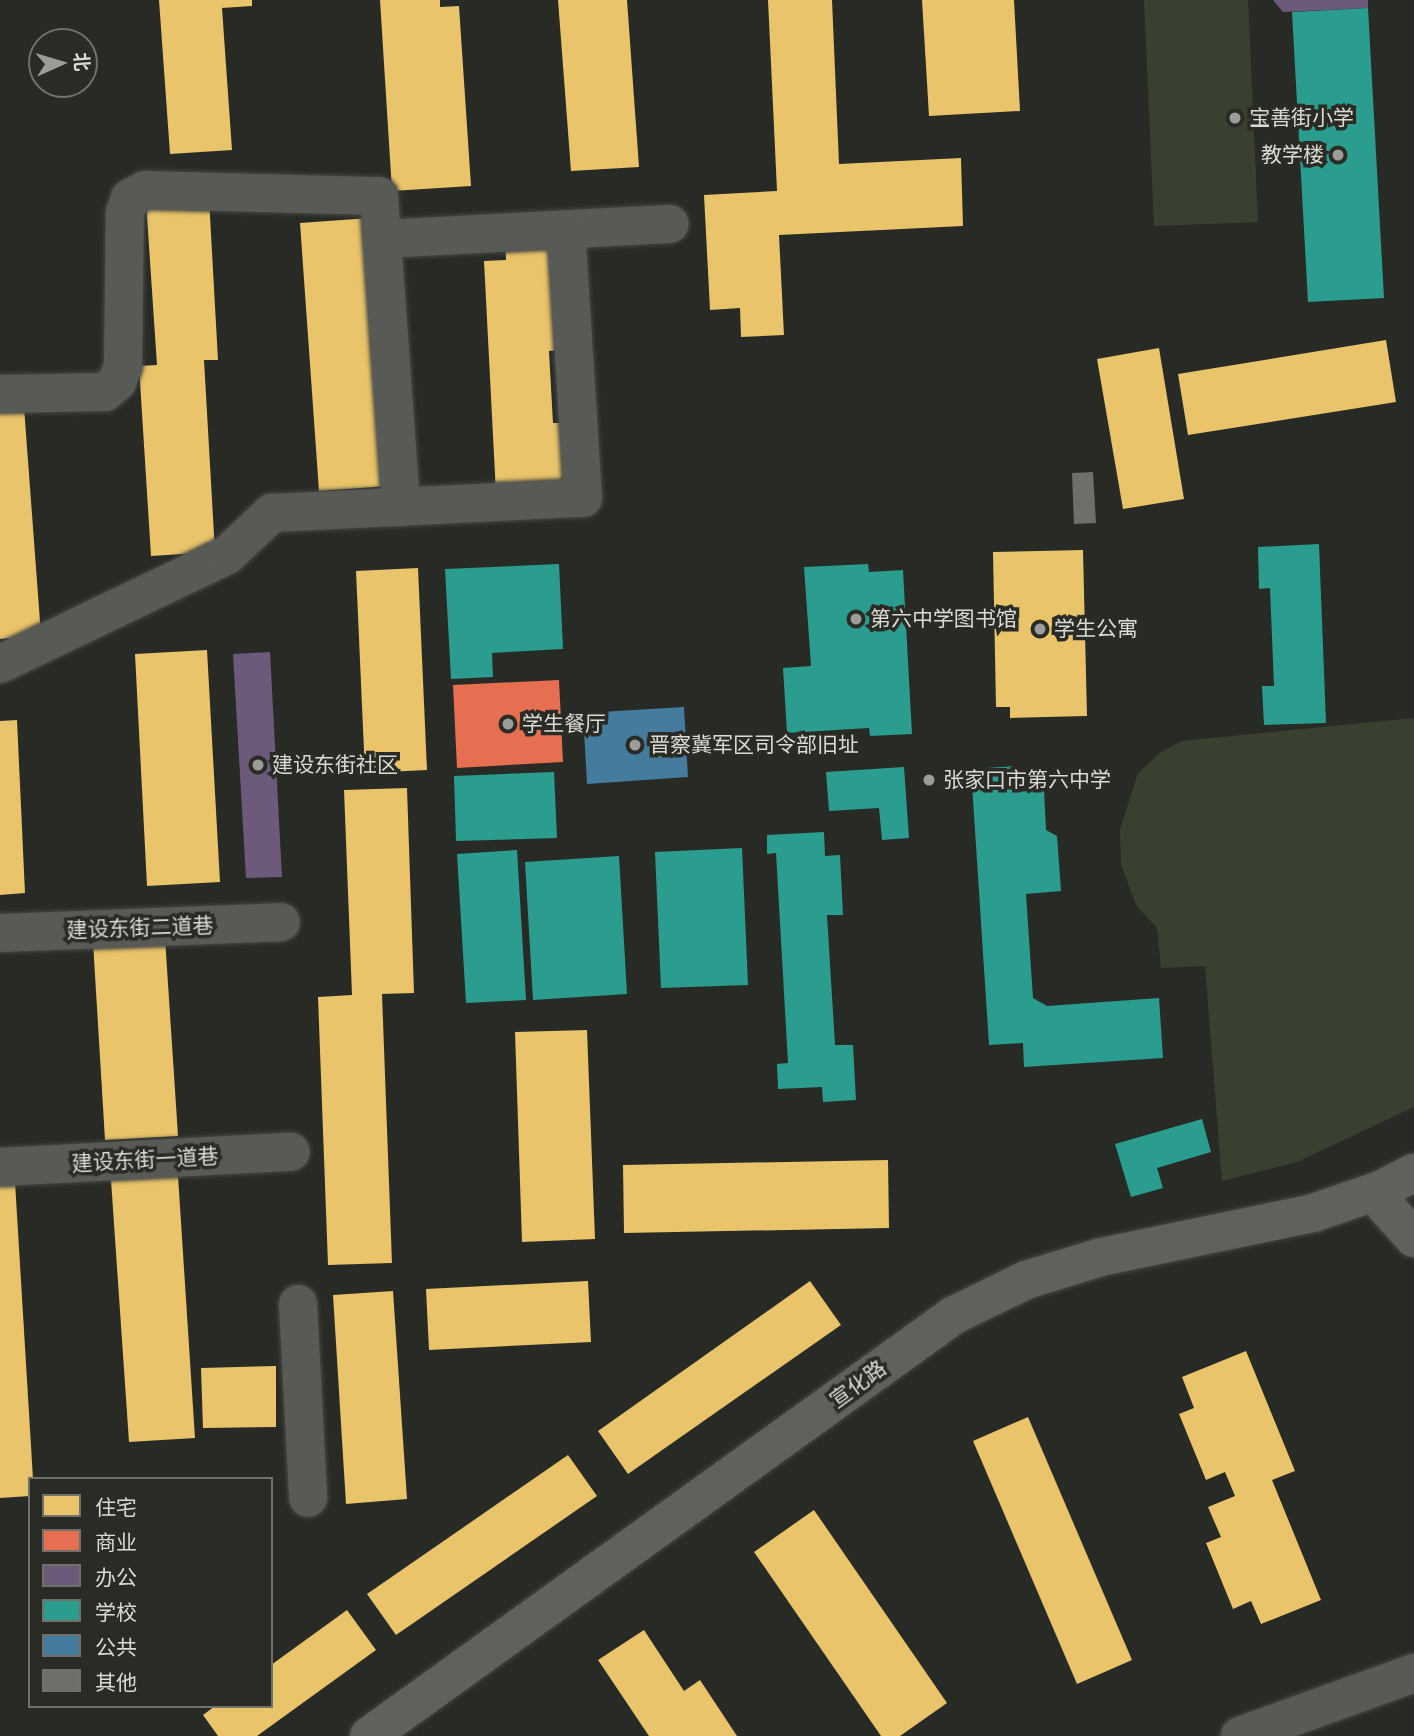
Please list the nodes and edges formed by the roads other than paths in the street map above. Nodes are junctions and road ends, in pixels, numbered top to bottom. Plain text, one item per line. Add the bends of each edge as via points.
1 (670, 224) dead end
2 (566, 230) junction
3 (382, 239) junction
4 (0, 394) edge
5 (401, 507) junction
6 (0, 664) edge
7 (281, 922) dead end
8 (0, 933) edge
9 (291, 1152) dead end
10 (0, 1167) edge
11 (1414, 1173) edge
12 (1393, 1197) edge
13 (1414, 1238) edge
14 (298, 1304) dead end
15 (308, 1498) dead end
16 (1414, 1673) edge
17 (369, 1736) edge
18 (415, 1736) edge
19 (1240, 1736) edge

1 - 2 street
2 - 3 street
2 - 5 street via 583,498
3 - 4 street via 380,196 145,190 130,198 125,212 123,366 117,382 105,392
3 - 5 street
5 - 6 street via 272,513 227,555
7 - 8 street, 建设东街二道巷
9 - 10 street, 建设东街一道巷
11 - 12 main road, 宣化路
12 - 13 main road
12 - 17 main road, 宣化路 via 1101,1256 1026,1280 954,1315
12 - 18 main road, 宣化路 via 1254,1245 1102,1280 1032,1303 960,1335
14 - 15 street
16 - 19 street

